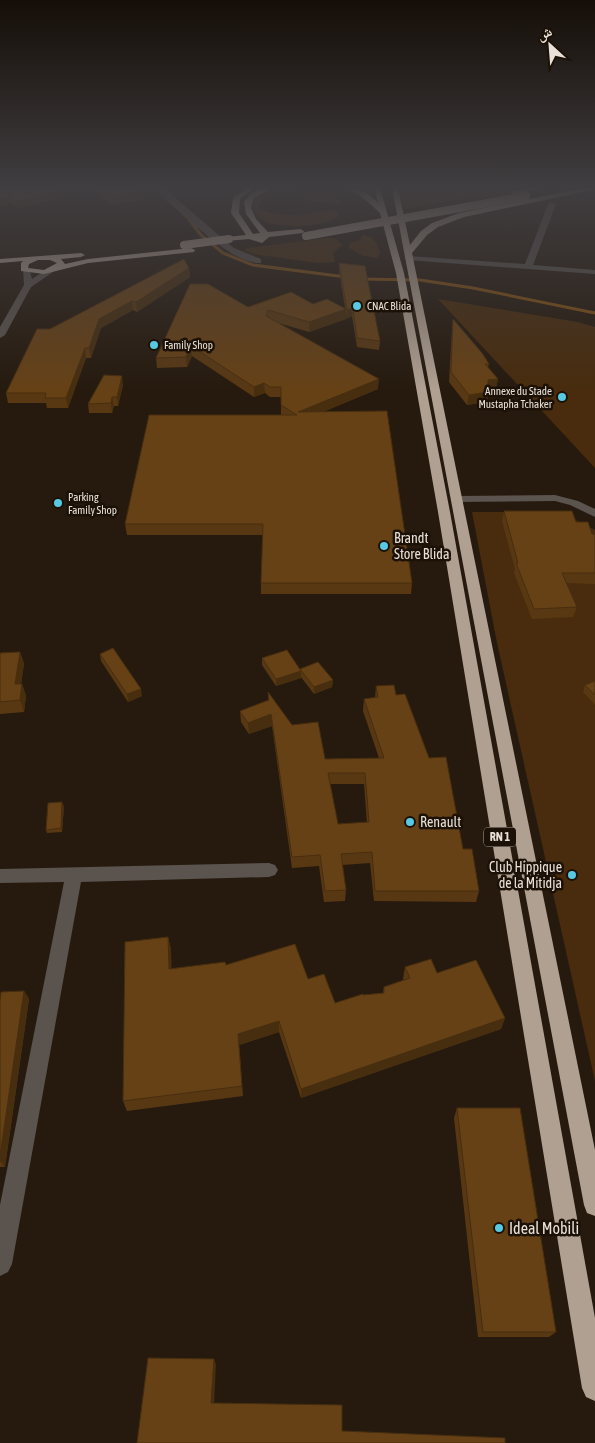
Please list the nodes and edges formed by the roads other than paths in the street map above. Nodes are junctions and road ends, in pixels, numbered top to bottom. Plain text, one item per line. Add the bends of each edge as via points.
1 (71, 255) edge
2 (128, 255) edge
3 (244, 255) edge
4 (398, 255) edge
5 (532, 255) edge
6 (408, 256) joint
7 (48, 257) junction
8 (35, 258) junction
9 (0, 261) edge
10 (258, 261) dead end
11 (0, 266) edge
12 (528, 267) junction
13 (25, 269) junction
14 (54, 270) junction
15 (595, 272) edge
16 (407, 280) junction
17 (28, 285) junction
18 (0, 335) edge
19 (458, 499) junction
20 (595, 513) edge
21 (270, 870) dead end
22 (74, 875) junction
23 (0, 876) edge
24 (595, 1205) edge
25 (0, 1264) edge
26 (595, 1388) edge

1 - 7 highway
2 - 14 highway
3 - 10 street
4 - 16 highway, RN 1
5 - 12 street
6 - 12 street
6 - 16 highway, RN 1
7 - 8 highway
7 - 14 highway via 61,262
8 - 9 highway
8 - 13 highway via 24,263
11 - 13 highway
12 - 15 street
13 - 14 highway via 38,272
13 - 17 street
14 - 17 street
16 - 19 highway, RN 1
16 - 26 highway, RN 1
17 - 18 street
19 - 20 street via 555,498
19 - 24 highway, RN 1
21 - 22 street
22 - 23 street
22 - 25 street

